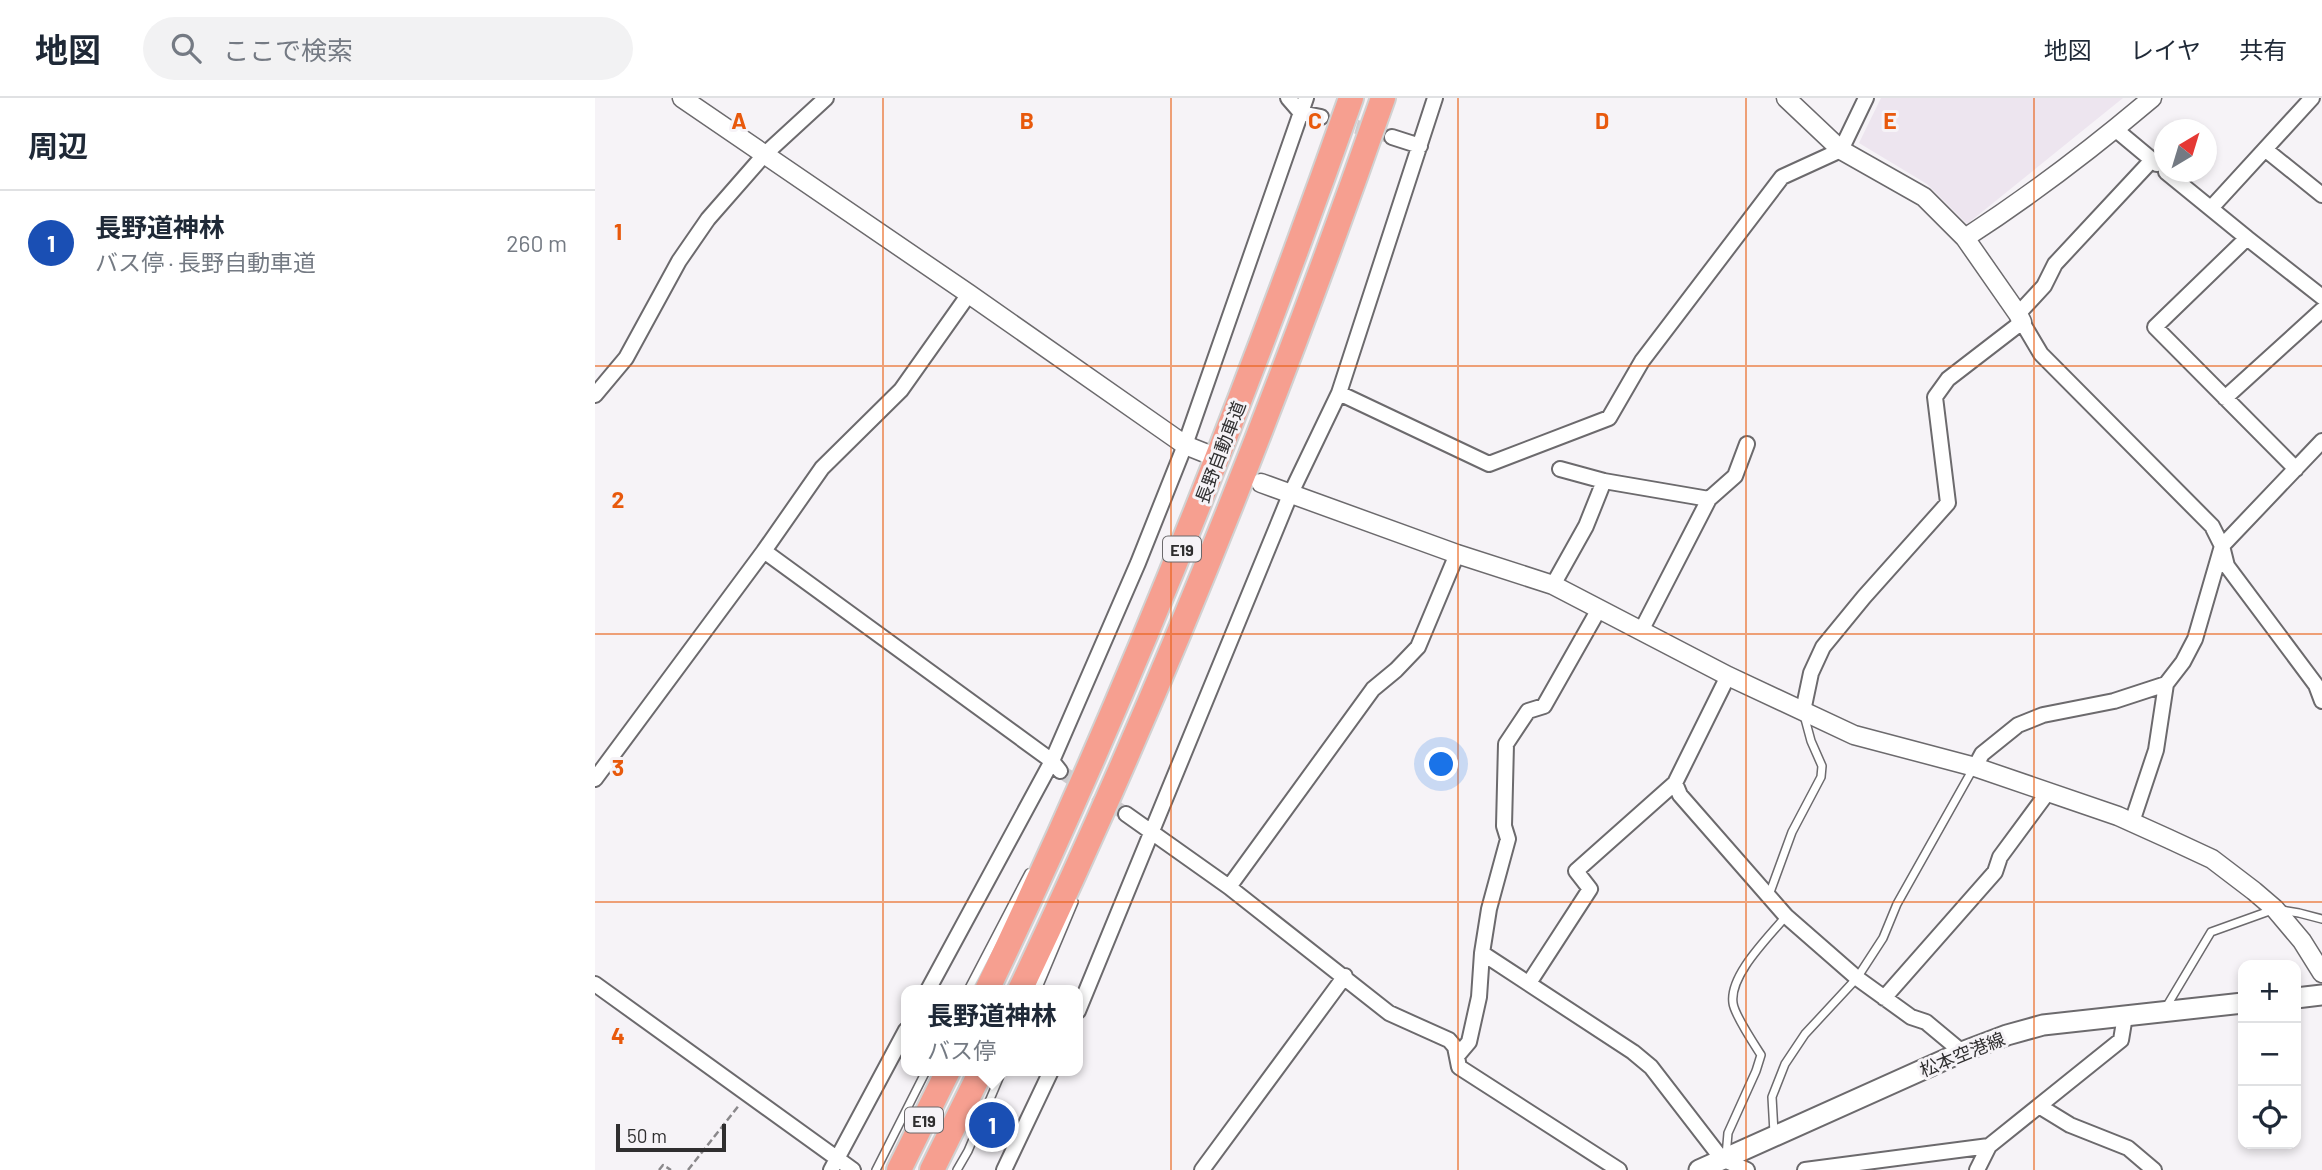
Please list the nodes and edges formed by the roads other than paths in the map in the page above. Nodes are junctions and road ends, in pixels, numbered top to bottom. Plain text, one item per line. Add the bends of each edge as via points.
1 (682, 98) edge
2 (826, 98) edge
3 (1288, 98) edge
4 (1306, 98) edge
5 (1351, 98) edge
6 (1383, 98) edge
7 (1435, 98) edge
8 (1786, 98) edge
9 (1866, 98) edge
10 (2153, 98) edge
11 (2312, 98) edge
12 (1301, 113) junction
13 (1321, 117) tunnel mouth
14 (2115, 130) junction
15 (1392, 137) tunnel mouth
16 (1420, 146) junction
17 (1841, 150) junction
18 (2266, 150) junction
19 (764, 155) junction
20 (2152, 160) joint
21 (2179, 182) edge
22 (2322, 195) edge
23 (2212, 207) junction
24 (2247, 237) junction
25 (1965, 238) junction
26 (969, 294) junction
27 (2322, 297) edge
28 (2322, 310) edge
29 (2020, 318) junction
30 (1339, 393) junction
31 (595, 395) edge
32 (2225, 398) junction
33 (2322, 441) edge
34 (1747, 444) dead end
35 (1185, 445) junction
36 (1205, 453) dead end
37 (1560, 469) dead end
38 (2296, 469) junction
39 (1604, 481) junction
40 (1261, 483) dead end
41 (1290, 495) junction
42 (1709, 499) junction
43 (2222, 547) junction
44 (764, 551) junction
45 (1457, 554) junction
46 (1553, 585) junction
47 (1599, 609) junction
48 (1641, 631) junction
49 (1728, 676) junction
50 (2166, 684) junction
51 (2322, 701) edge
52 (1115, 710) junction
53 (1803, 711) junction
54 (1126, 760) junction
55 (1056, 766) junction
56 (1975, 767) junction
57 (595, 779) edge
58 (1675, 783) junction
59 (1069, 791) dead end
60 (2048, 792) junction
61 (1126, 814) tunnel mouth
62 (1107, 821) dead end
63 (2132, 822) junction
64 (1153, 832) junction
65 (1035, 860) dead end
66 (1229, 887) junction
67 (1079, 890) dead end
68 (1769, 895) junction
69 (2275, 909) junction
70 (1786, 916) junction
71 (2322, 919) edge
72 (1482, 953) junction
73 (2322, 973) edge
74 (1345, 976) junction
75 (1857, 978) junction
76 (1529, 983) junction
77 (595, 984) edge
78 (930, 985) edge
79 (971, 985) edge
80 (989, 985) edge
81 (1022, 985) edge
82 (1039, 985) edge
83 (2322, 995) edge
84 (2301, 997) edge
85 (1884, 998) junction
86 (1083, 999) edge
87 (2238, 1004) edge
88 (2163, 1012) junction
89 (2126, 1016) junction
90 (901, 1039) edge
91 (1962, 1052) junction
92 (1458, 1055) junction
93 (923, 1076) edge
94 (946, 1076) edge
95 (979, 1076) edge
96 (1000, 1076) edge
97 (1049, 1076) edge
98 (2039, 1105) junction
99 (1774, 1137) junction
100 (1989, 1146) junction
101 (1724, 1158) junction
102 (834, 1164) edge
103 (853, 1170) edge
104 (876, 1170) edge
105 (899, 1170) edge
106 (932, 1170) edge
107 (957, 1170) edge
108 (1004, 1170) edge
109 (1202, 1170) edge
110 (1619, 1170) edge
111 (1699, 1170) edge
112 (1747, 1170) edge
113 (1805, 1170) edge
114 (1977, 1170) edge
115 (2154, 1170) edge

1 - 19 street
2 - 19 street
3 - 12 street
4 - 12 street
5 - 52 highway, 長野自動車道 / E19 via 1249,377
6 - 54 highway, 長野自動車道 / E19 via 1277,388
7 - 16 street
8 - 17 street
9 - 17 street
10 - 14 street
11 - 18 street
12 - 13 street
12 - 35 street
14 - 20 street
14 - 25 street
15 - 16 street
16 - 30 street
17 - 25 street via 1924,197
17 - 30 street via 1782,177 1642,361 1609,418 1489,464
18 - 22 street
18 - 23 street
19 - 26 street
19 - 31 street via 708,219 679,261 626,358
20 - 29 street via 2055,264
21 - 23 street
23 - 24 street
24 - 27 street
24 - 32 street via 2155,327
25 - 29 street
26 - 35 street
26 - 44 street via 901,390 822,468
28 - 32 street
29 - 43 street via 2041,354 2212,526
29 - 53 street via 1948,379 1935,397 1948,503 1823,647 1811,673
30 - 41 street
32 - 38 street
33 - 38 street
34 - 42 street via 1735,476
35 - 36 street
35 - 55 street
37 - 39 street
38 - 43 street
39 - 42 street
39 - 46 street via 1586,526
40 - 41 street
41 - 45 street
41 - 64 street
42 - 48 street
43 - 50 street via 2195,639
43 - 51 street via 2227,566 2316,685
44 - 55 street
44 - 57 street
45 - 46 street
45 - 66 street via 1418,647 1373,689
46 - 47 street
47 - 48 street
47 - 72 street via 1544,706 1528,711 1506,744 1504,827 1508,839
48 - 49 street
49 - 53 street
49 - 58 street
50 - 56 street via 2018,725 1982,754
50 - 63 street via 2156,750
52 - 59 lane
52 - 80 highway, 長野自動車道 / E19
53 - 56 street via 1854,735
53 - 68 lane via 1822,766 1821,777 1792,832
54 - 62 lane
54 - 81 highway, 長野自動車道 / E19
55 - 78 street
56 - 60 street
56 - 75 lane via 1897,904 1884,938
58 - 68 street via 1680,795
58 - 76 street via 1576,872 1590,889
60 - 63 street
60 - 85 street via 2000,857 1995,872
61 - 64 street
63 - 69 street via 2212,859
64 - 66 street
64 - 86 street
65 - 79 lane
66 - 74 street
67 - 82 lane
68 - 70 street
69 - 71 lane
69 - 73 street
69 - 88 lane via 2211,932
70 - 75 street
70 - 101 lane via 1734,986 1733,1004 1761,1055 1728,1133
72 - 76 street
72 - 92 street via 1469,1042
74 - 92 street via 1389,1013 1448,1040
74 - 109 street
75 - 85 street
75 - 99 lane via 1805,1034 1785,1064 1772,1097
76 - 101 street via 1651,1067
77 - 102 street via 749,1093
83 - 84 main road
85 - 91 street via 1926,1022
87 - 88 main road, 松本空港線
88 - 89 main road, 松本空港線
89 - 91 main road, 松本空港線 via 2043,1026
89 - 98 street via 2121,1040
90 - 102 street
91 - 99 main road, 松本空港線
92 - 110 street via 1459,1067
93 - 104 lane
94 - 105 highway, E19
95 - 106 highway, E19
96 - 107 lane
97 - 108 street
98 - 100 street
98 - 115 street via 2070,1125 2128,1148
99 - 101 main road, 松本空港線
100 - 113 street
100 - 114 street
101 - 111 main road, 松本空港線
101 - 112 street
102 - 103 street

